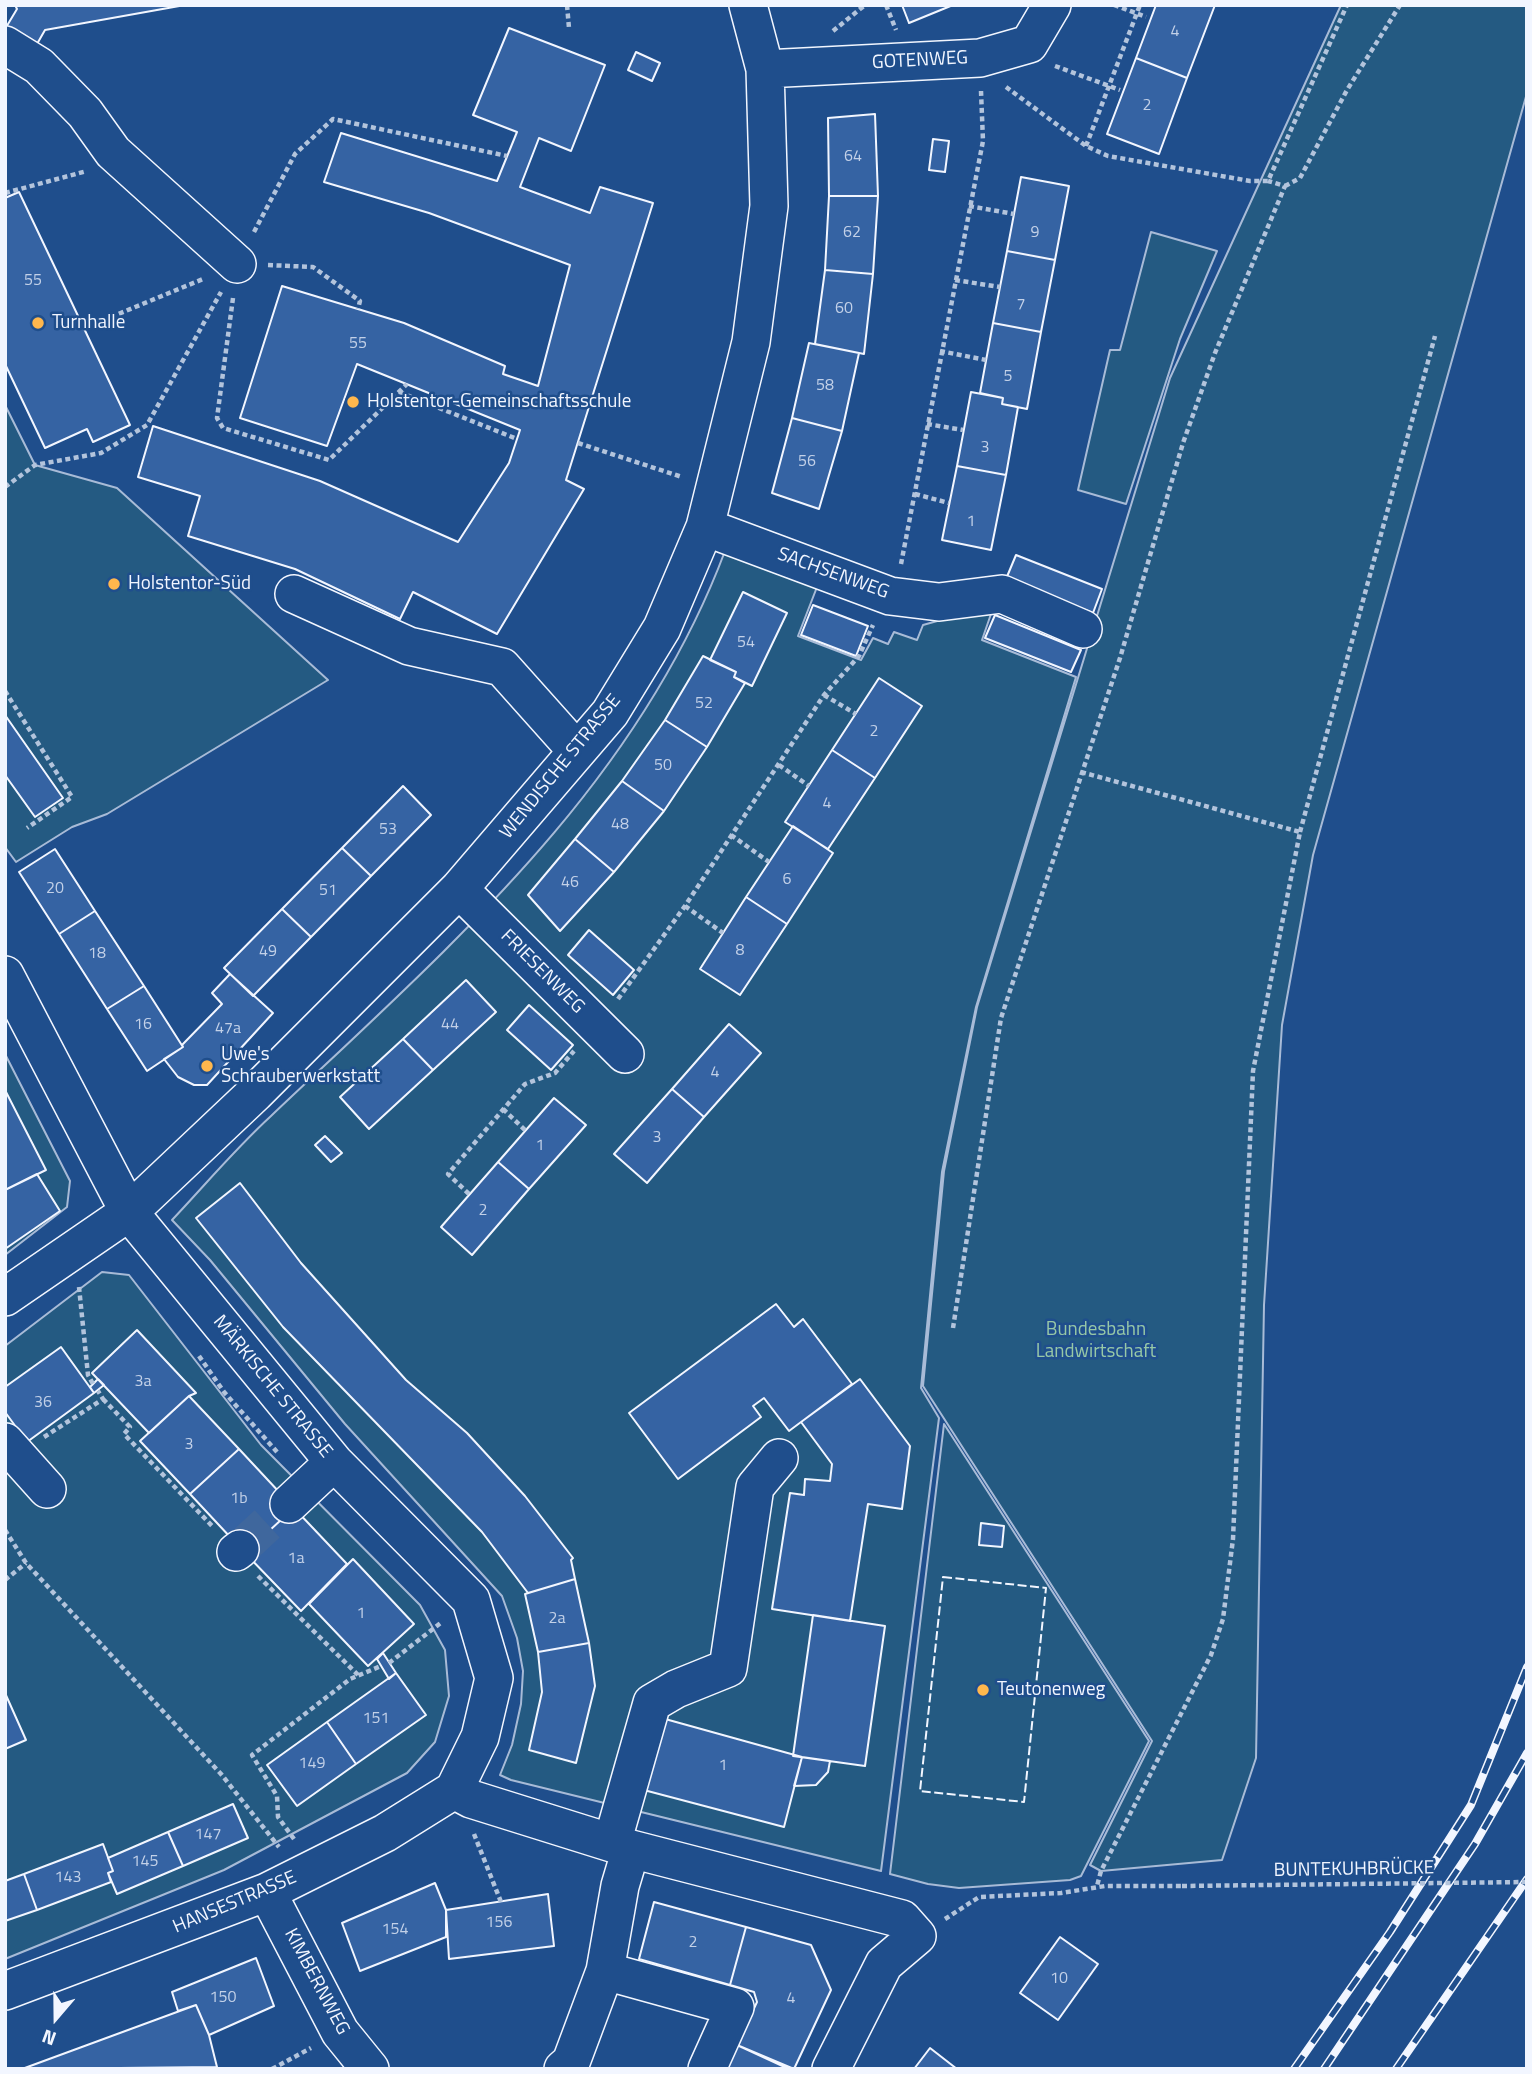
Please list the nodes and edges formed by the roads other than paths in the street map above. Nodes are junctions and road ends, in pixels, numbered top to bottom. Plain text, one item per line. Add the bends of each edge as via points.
1 (748, 5) edge
2 (1052, 5) edge
3 (5, 45) edge
4 (765, 69) junction
5 (237, 264) road end
6 (705, 527) junction
7 (294, 594) dead end
8 (1083, 629) dead end
9 (577, 751) junction
10 (459, 889) junction
11 (5, 975) edge
12 (625, 1054) dead end
13 (130, 1212) junction
14 (5, 1297) edge
15 (5, 1442) edge
16 (779, 1458) dead end
17 (334, 1462) junction
18 (47, 1489) dead end
19 (289, 1504) tunnel mouth
20 (454, 1790) junction
21 (622, 1846) junction
22 (268, 1892) junction
23 (605, 1971) junction
24 (5, 1990) edge
25 (570, 2067) edge
26 (370, 2069) edge
27 (707, 2069) edge
28 (831, 2069) edge

1 - 4 street, WENDISCHE STRASSE
2 - 4 street, GOTENWEG via 1029,44 980,58
3 - 5 street via 39,66 85,113 113,152
4 - 6 street, WENDISCHE STRASSE via 769,206 751,342
6 - 8 street, SACHSENWEG via 890,596 939,601 1002,594
6 - 9 street, WENDISCHE STRASSE via 662,628 610,713
7 - 9 street via 409,646 502,667
9 - 10 street, WENDISCHE STRASSE
10 - 12 street, FRIESENWEG
10 - 13 street, WENDISCHE STRASSE
11 - 13 street, MÄRKISCHE STRASSE
13 - 14 street, WENDISCHE STRASSE
13 - 17 street, MÄRKISCHE STRASSE
15 - 18 street
16 - 21 street via 755,1487 729,1668 652,1703
17 - 19 street
17 - 20 street, MÄRKISCHE STRASSE via 471,1600 494,1678 480,1737
20 - 21 street
20 - 22 street, HANSESTRASSE via 385,1833
21 - 23 street
21 - 28 street via 902,1919 917,1936 884,1964
22 - 24 street, HANSESTRASSE
22 - 26 street, KIMBERNWEG via 340,2032
23 - 25 street
23 - 27 street via 735,2007

